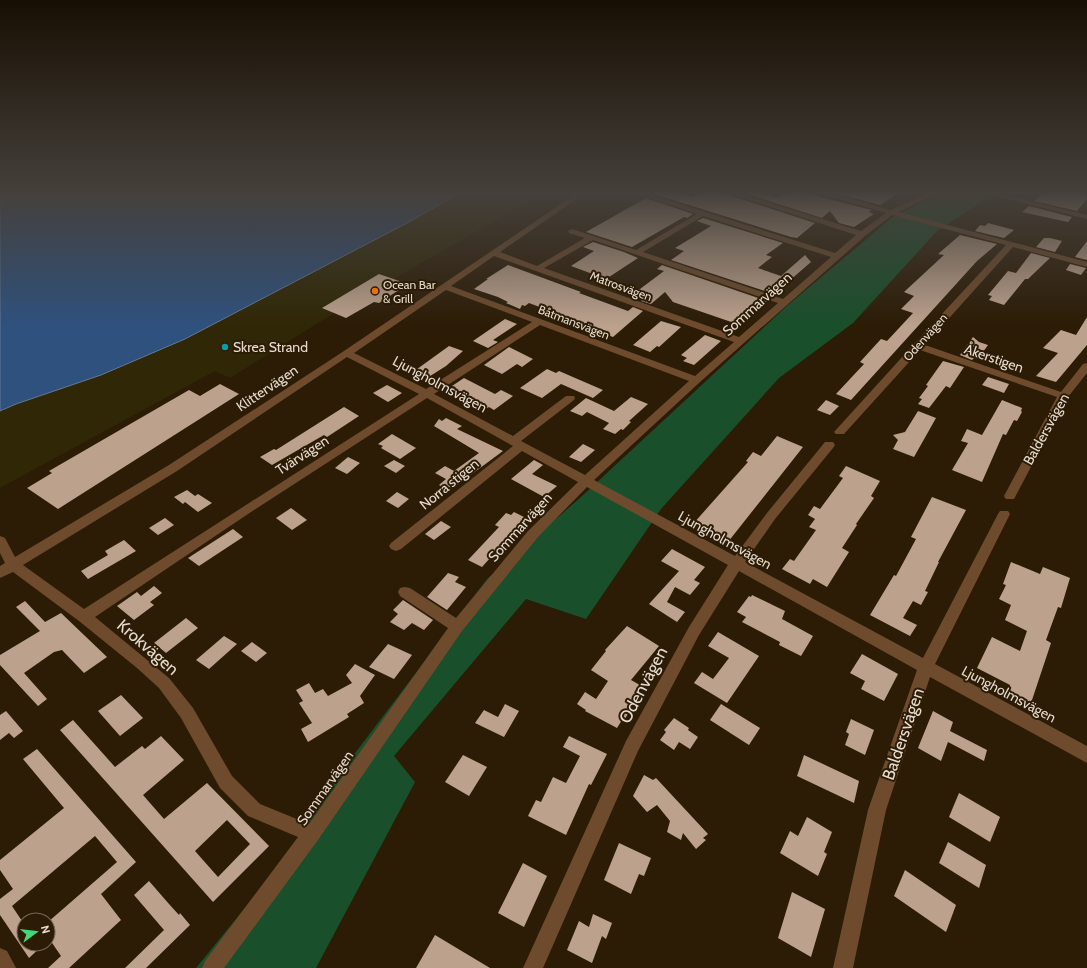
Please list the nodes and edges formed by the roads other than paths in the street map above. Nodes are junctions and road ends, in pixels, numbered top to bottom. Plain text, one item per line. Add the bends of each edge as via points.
1 (518, 236) edge
2 (590, 236) edge
3 (664, 236) edge
4 (775, 236) edge
5 (859, 236) edge
6 (981, 236) edge
7 (593, 237) junction
8 (1012, 244) junction
9 (638, 252) junction
10 (494, 253) junction
11 (836, 256) junction
12 (1087, 265) edge
13 (537, 269) junction
14 (444, 286) junction
15 (784, 302) junction
16 (538, 322) junction
17 (740, 341) junction
18 (917, 346) junction
19 (347, 353) junction
20 (1087, 366) edge
21 (696, 380) junction
22 (425, 393) junction
23 (1063, 396) junction
24 (570, 398) dead end
25 (840, 432) dead end
26 (516, 444) junction
27 (829, 446) dead end
28 (585, 482) junction
29 (1010, 496) dead end
30 (1004, 514) dead end
31 (0, 541) edge
32 (396, 546) dead end
33 (736, 564) junction
34 (7, 569) edge
35 (405, 592) dead end
36 (84, 617) junction
37 (457, 627) junction
38 (926, 667) junction
39 (1087, 755) edge
40 (312, 834) junction
41 (0, 958) edge
42 (6, 968) edge
43 (212, 968) edge
44 (532, 968) edge
45 (843, 968) edge

1 - 10 street, Klittervägen
2 - 7 street
3 - 9 street
4 - 11 street
5 - 11 street, Sommarvägen
6 - 8 street
7 - 9 street
7 - 13 street
8 - 12 street
8 - 18 street, Odenvägen
9 - 15 street
10 - 13 street, Matrosvägen
10 - 14 street, Klittervägen
11 - 15 street, Sommarvägen
13 - 17 street, Matrosvägen
14 - 16 street, Båtmansvägen
14 - 19 street, Klittervägen
15 - 17 street, Sommarvägen
16 - 21 street, Båtmansvägen
16 - 22 street, Tvärvägen
17 - 21 street, Sommarvägen
18 - 23 street, Åkerstigen
18 - 25 street, Odenvägen
19 - 22 street, Ljungholmsvägen
19 - 34 street, Klittervägen via 173,468
20 - 23 street, Baldersvägen
21 - 28 street, Sommarvägen
22 - 26 street, Ljungholmsvägen
22 - 36 street, Tvärvägen
23 - 29 street, Baldersvägen
24 - 26 street, Norra stigen
26 - 28 street, Ljungholmsvägen
26 - 32 street, Norra stigen
27 - 33 street, Odenvägen via 771,516
28 - 33 street, Ljungholmsvägen
28 - 37 street, Sommarvägen via 533,534
30 - 38 street, Baldersvägen
31 - 34 street, Krokvägen
33 - 38 street, Ljungholmsvägen
33 - 44 street, Odenvägen via 694,631 632,746
34 - 36 street, Krokvägen
35 - 37 street
36 - 40 street, Krokvägen via 164,683 187,713 226,782 254,810
37 - 40 street, Sommarvägen
38 - 39 street, Ljungholmsvägen
38 - 45 street, Baldersvägen via 877,810
40 - 43 street, Sommarvägen
41 - 42 street

